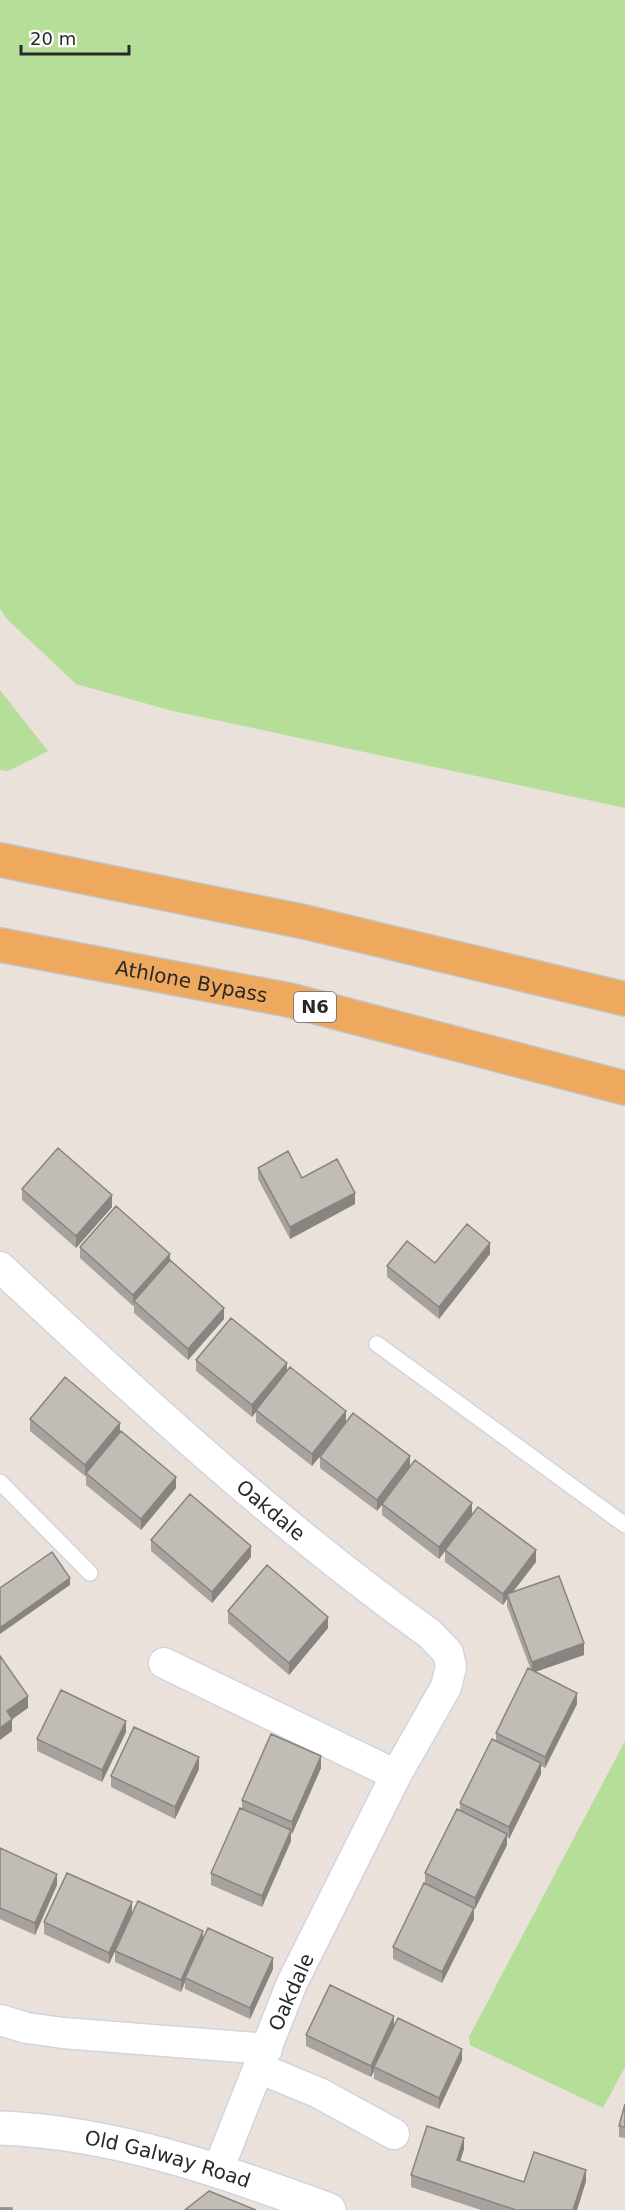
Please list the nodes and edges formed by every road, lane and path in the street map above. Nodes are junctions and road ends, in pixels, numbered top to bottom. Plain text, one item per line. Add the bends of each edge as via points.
1 (0, 860) edge
2 (0, 945) edge
3 (625, 999) edge
4 (625, 1088) edge
5 (0, 1267) edge
6 (377, 1344) dead end
7 (0, 1482) edge
8 (625, 1525) edge
9 (90, 1574) dead end
10 (164, 1663) dead end
11 (396, 1775) junction
12 (0, 2020) edge
13 (263, 2058) junction
14 (0, 2128) edge
15 (394, 2134) dead end
16 (218, 2170) junction
17 (329, 2210) edge

1 - 3 highway via 305,922
2 - 4 highway, Athlone Bypass / N6 via 289,1000
5 - 11 street, Oakdale via 173,1428 303,1539 430,1634 448,1653 451,1667 446,1687
6 - 8 lane
7 - 9 lane
10 - 11 street
11 - 13 street, Oakdale via 292,1983
12 - 13 street, Oakdale via 27,2028
13 - 15 street, Oakdale
13 - 16 street, Oakdale
14 - 16 main road, Old Galway Road via 94,2139
16 - 17 main road, Old Galway Road

